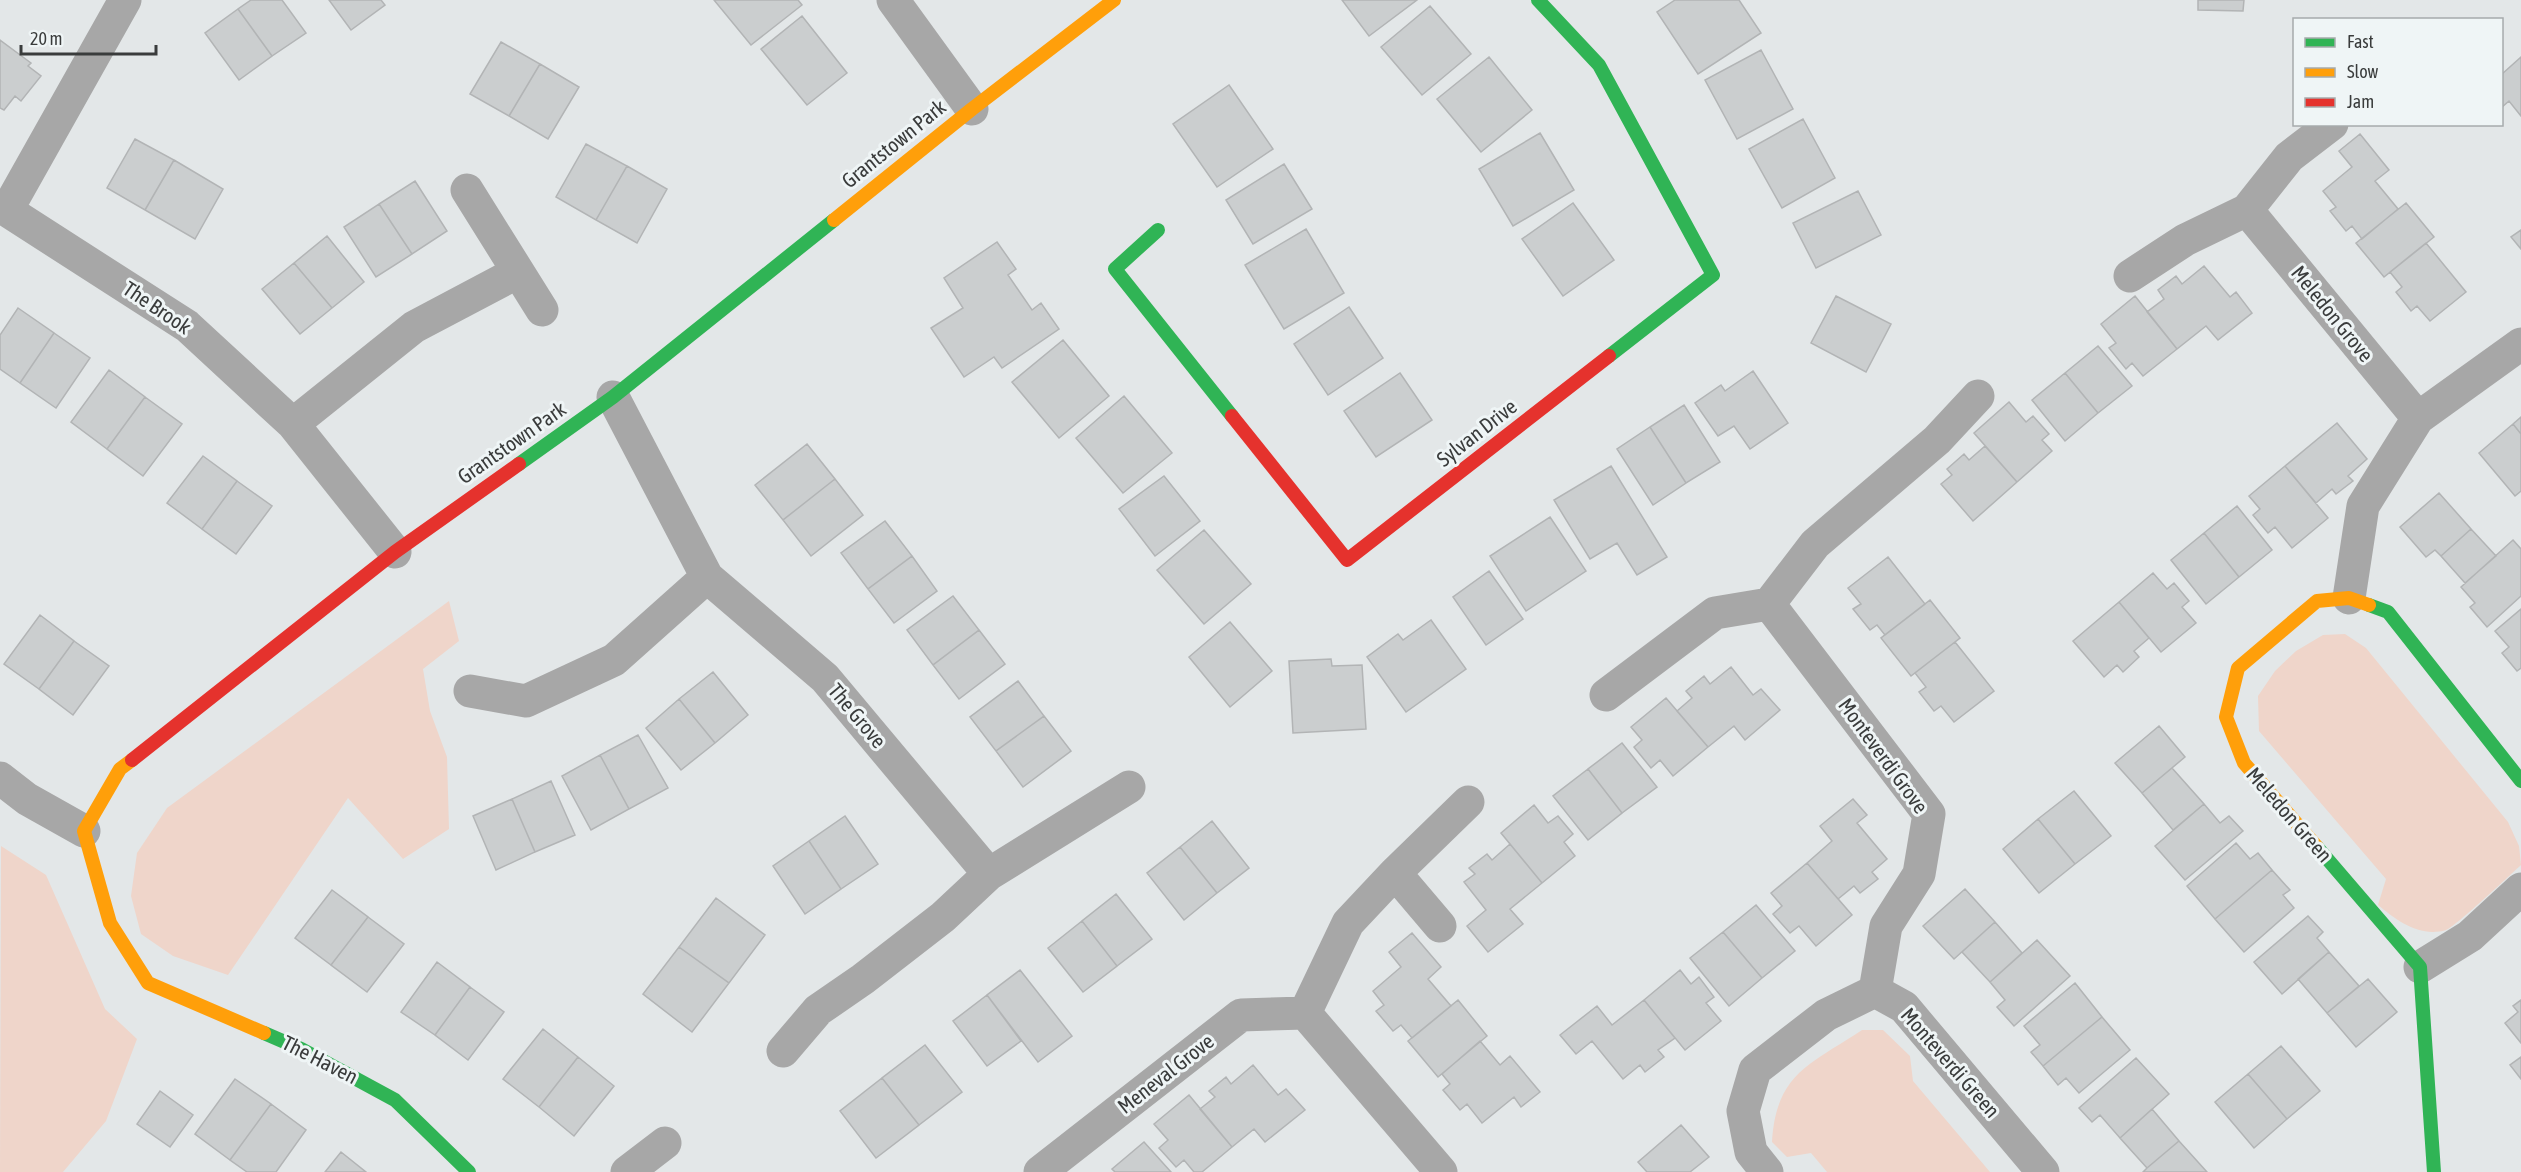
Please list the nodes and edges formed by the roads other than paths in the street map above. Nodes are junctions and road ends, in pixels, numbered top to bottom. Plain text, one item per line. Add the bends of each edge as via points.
1 (125, 0) edge
2 (892, 0) edge
3 (1114, 0) edge
4 (1539, 0) edge
5 (972, 109) junction
6 (2329, 126) edge
7 (467, 190) dead end
8 (4, 208) edge
9 (2247, 210) junction
10 (1158, 230) dead end
11 (518, 272) junction
12 (2130, 276) dead end
13 (542, 310) dead end
14 (2521, 344) edge
15 (1978, 396) dead end
16 (613, 397) junction
17 (2418, 418) junction
18 (293, 424) junction
19 (394, 552) junction
20 (706, 577) junction
21 (2349, 598) junction
22 (1769, 603) junction
23 (470, 691) dead end
24 (1606, 695) dead end
25 (0, 778) edge
26 (2521, 781) edge
27 (1129, 787) dead end
28 (1468, 802) dead end
29 (84, 831) junction
30 (1395, 873) junction
31 (989, 874) junction
32 (2521, 888) edge
33 (1440, 926) dead end
34 (2420, 967) junction
35 (1875, 991) junction
36 (1305, 1013) junction
37 (783, 1051) dead end
38 (665, 1143) dead end
39 (469, 1172) edge
40 (627, 1172) edge
41 (1040, 1172) edge
42 (1441, 1172) edge
43 (1767, 1172) edge
44 (2043, 1172) edge
45 (2434, 1172) edge

1 - 8 street, The Brook
2 - 5 street
3 - 5 street, Grantstown Park
4 - 10 street, Sylvan Drive via 1599,65 1713,275 1347,560 1115,269
5 - 16 street, Grantstown Park
6 - 9 street via 2289,157
7 - 11 street
8 - 18 street, The Brook via 187,326
9 - 12 street via 2185,240
9 - 17 street, Meledon Grove
11 - 13 street
11 - 18 street via 414,327
14 - 17 street
15 - 22 street via 1936,440 1815,544
16 - 19 street, Grantstown Park
16 - 20 street, The Grove
17 - 21 street via 2363,506
18 - 19 street, The Brook
19 - 29 street, Grantstown Park via 120,769
20 - 23 street via 614,660 526,701
20 - 31 street, The Grove via 825,678
21 - 26 street, Meledon Green via 2388,612
21 - 34 street, Meledon Green via 2317,600 2238,668 2226,717 2244,764
22 - 24 street via 1715,613
22 - 35 street, Monteverdi Grove via 1929,814 1919,874 1886,926
25 - 29 street via 27,799
27 - 31 street
28 - 30 street
29 - 39 street, The Haven via 110,923 148,983 301,1049 396,1100
30 - 33 street
30 - 36 street via 1348,923
31 - 37 street via 943,917 818,1010
32 - 34 street via 2470,936
34 - 45 street
35 - 43 street via 1826,1014 1755,1070 1743,1111 1751,1152
35 - 44 street, Monteverdi Green via 1904,1007
36 - 41 street, Meneval Grove via 1241,1015
36 - 42 street
38 - 40 street

